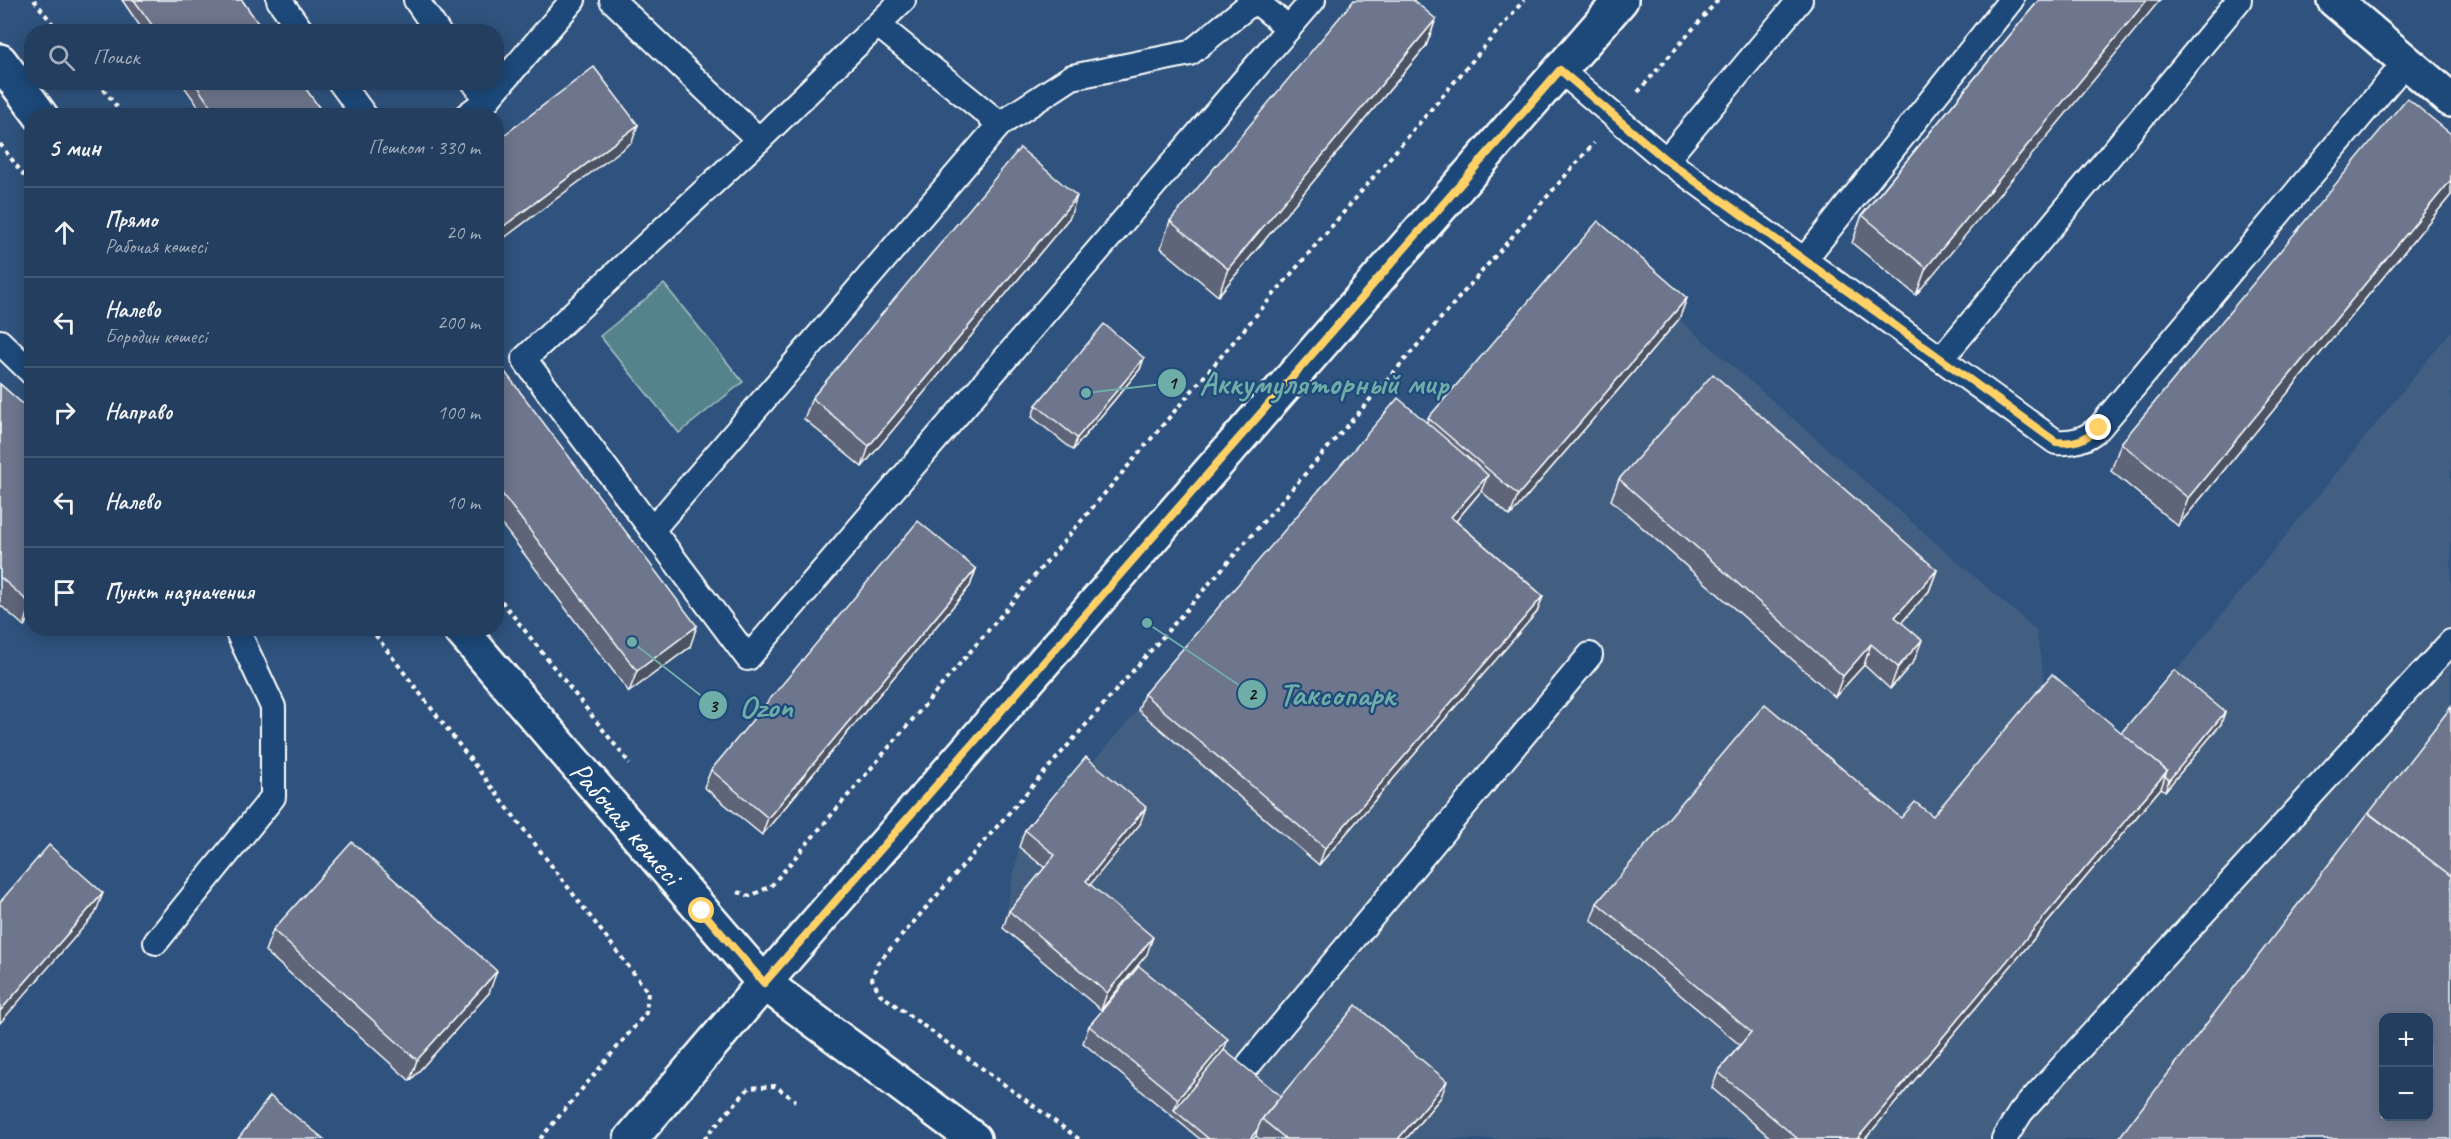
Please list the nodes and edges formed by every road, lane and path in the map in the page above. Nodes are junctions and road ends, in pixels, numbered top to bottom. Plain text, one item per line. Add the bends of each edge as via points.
1 (34, 0) edge
2 (279, 0) edge
3 (416, 0) edge
4 (573, 0) edge
5 (612, 0) edge
6 (903, 0) edge
7 (1254, 0) edge
8 (1313, 0) edge
9 (1524, 0) edge
10 (1621, 0) edge
11 (1718, 0) edge
12 (1800, 0) edge
13 (2011, 0) edge
14 (2239, 0) edge
15 (2334, 0) edge
16 (52, 24) edge
17 (296, 24) edge
18 (432, 24) edge
19 (878, 25) junction
20 (1289, 28) junction
21 (0, 61) edge
22 (2405, 63) junction
23 (504, 68) edge
24 (1560, 70) junction
25 (104, 90) edge
26 (346, 90) edge
27 (481, 91) edge
28 (2451, 100) edge
29 (34, 108) edge
30 (118, 108) edge
31 (359, 108) edge
32 (471, 108) edge
33 (1616, 117) junction
34 (1000, 124) junction
35 (759, 140) junction
36 (0, 144) edge
37 (1666, 160) junction
38 (24, 176) edge
39 (1804, 261) junction
40 (0, 342) edge
41 (1942, 358) junction
42 (24, 366) edge
43 (652, 530) junction
44 (504, 604) edge
45 (240, 636) edge
46 (376, 636) edge
47 (466, 636) edge
48 (2451, 642) edge
49 (1590, 655) dead end
50 (633, 768) dead end
51 (734, 891) dead end
52 (156, 942) dead end
53 (764, 983) junction
54 (1250, 1063) dead end
55 (796, 1101) dead end
56 (540, 1139) edge
57 (631, 1139) edge
58 (704, 1139) edge
59 (974, 1139) edge
60 (1079, 1139) edge
61 (2004, 1139) edge

1 - 16 path
2 - 17 lane
3 - 18 lane
4 - 23 lane
5 - 35 lane
6 - 19 lane
7 - 20 lane
7 - 34 lane via 1190,53 1072,77
8 - 20 lane
9 - 51 path via 771,886 750,896
10 - 24 street
11 - 33 path
12 - 37 lane
13 - 39 lane
14 - 41 lane
15 - 22 street
19 - 34 lane
19 - 35 lane
20 - 43 lane via 748,658
21 - 29 street
22 - 28 street
22 - 41 lane via 2088,437 2072,443 2056,442
24 - 33 lane
24 - 53 street
25 - 30 path
26 - 31 lane
27 - 32 lane
33 - 37 lane
33 - 60 path via 877,964 872,979 880,994
34 - 43 lane
35 - 43 lane via 524,359
36 - 38 path
37 - 39 lane
39 - 41 lane
40 - 42 lane
44 - 50 path
45 - 52 lane via 273,707 273,797
46 - 56 path via 648,992 646,1013
47 - 53 street, Рабочая көшесі
48 - 61 lane via 2020,1112
49 - 54 lane
53 - 57 street
53 - 59 street, Рабочая көшесі
55 - 58 path via 775,1086 749,1088

